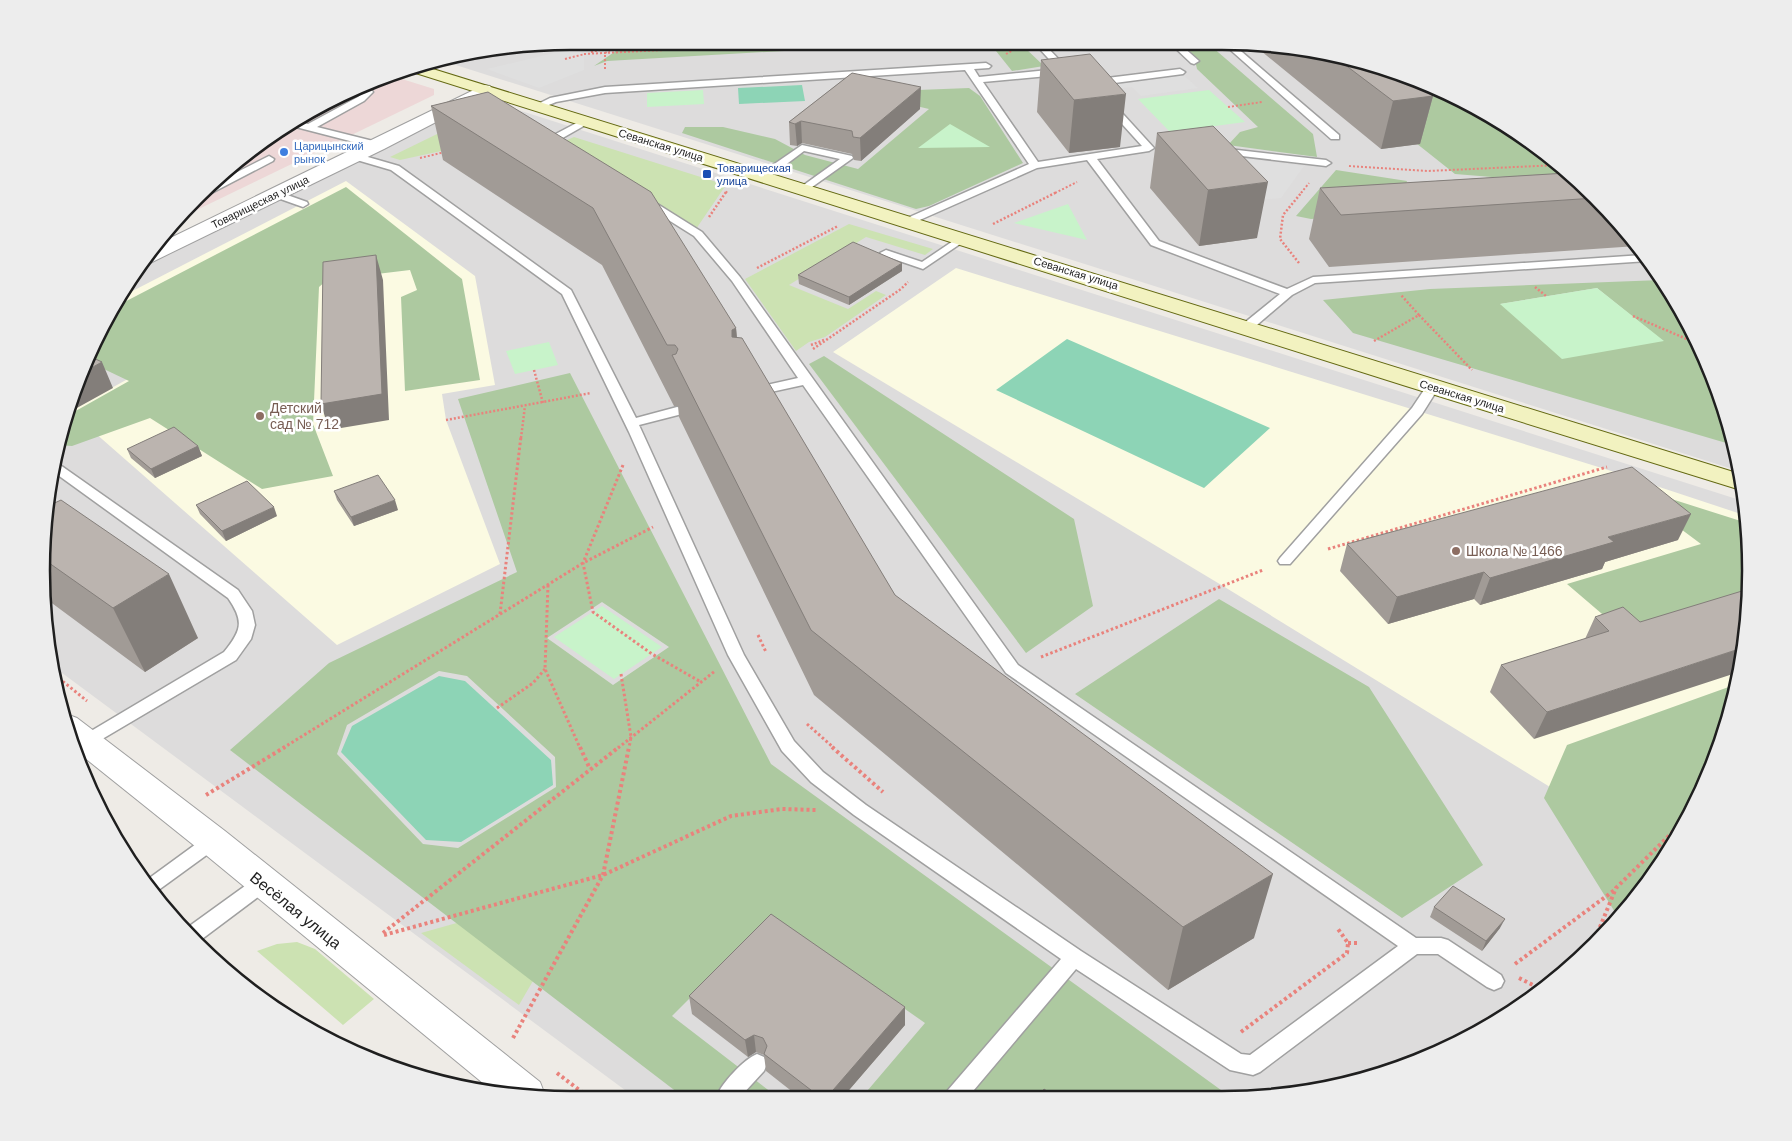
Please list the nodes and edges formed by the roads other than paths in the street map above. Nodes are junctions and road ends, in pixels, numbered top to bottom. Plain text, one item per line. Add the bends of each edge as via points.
1 (1045, 50) edge
2 (1182, 50) edge
3 (1235, 50) edge
4 (1194, 61) dead end
5 (986, 66) dead end
6 (968, 67) junction
7 (428, 70) edge
8 (1064, 72) junction
9 (1180, 72) dead end
10 (1078, 77) edge
11 (977, 80) junction
12 (484, 90) junction
13 (368, 91) edge
14 (538, 107) junction
15 (586, 122) junction
16 (301, 126) edge
17 (308, 128) junction
18 (1335, 137) dead end
19 (377, 145) junction
20 (1206, 149) edge
21 (354, 156) junction
22 (1090, 157) junction
23 (269, 159) dead end
24 (578, 159) edge
25 (1326, 163) road end
26 (1035, 165) junction
27 (764, 176) junction
28 (222, 183) edge
29 (805, 189) junction
30 (276, 194) junction
31 (634, 194) edge
32 (303, 204) dead end
33 (909, 221) junction
34 (962, 238) junction
35 (161, 250) edge
36 (886, 253) dead end
37 (1637, 259) edge
38 (1288, 292) junction
39 (1248, 327) junction
40 (806, 380) junction
41 (1433, 387) junction
42 (744, 394) edge
43 (677, 411) edge
44 (634, 428) junction
45 (60, 470) edge
46 (1734, 481) edge
47 (1285, 561) road end
48 (76, 734) edge
49 (77, 735) edge
50 (213, 841) junction
51 (155, 883) edge
52 (263, 883) junction
53 (196, 932) edge
54 (1413, 946) junction
55 (1074, 957) junction
56 (1500, 976) road end
57 (757, 1064) dead end
58 (518, 1088) edge
59 (732, 1091) edge
60 (960, 1091) edge

1 - 8 lane
2 - 4 lane
3 - 18 lane
5 - 6 lane
6 - 11 lane
6 - 14 lane via 605,90 554,100
7 - 12 street, Севанская улица
8 - 10 lane
8 - 11 lane
9 - 22 lane via 1107,81 1086,80 1153,147
11 - 26 lane
12 - 14 street, Севанская улица
12 - 19 street, Товарищеская улица
13 - 17 lane via 361,100
14 - 15 street, Севанская улица
15 - 24 lane via 554,139 554,143
15 - 27 street, Севанская улица
16 - 17 lane
17 - 19 lane
19 - 21 street, Товарищеская улица
20 - 25 lane via 1234,155
21 - 30 street, Товарищеская улица
21 - 44 lane via 395,168 567,292
22 - 26 lane
22 - 38 lane via 1155,243
23 - 28 lane
26 - 33 lane
27 - 29 street, Севанская улица
27 - 29 lane via 802,148 848,158
29 - 33 street, Севанская улица
30 - 32 lane
30 - 35 street, Товарищеская улица
31 - 40 lane via 698,234 736,279
33 - 34 street, Севанская улица
34 - 36 lane via 923,266
34 - 39 street, Севанская улица
37 - 38 lane via 1313,280
38 - 39 lane
39 - 41 street, Севанская улица
40 - 42 lane
40 - 54 lane via 1012,668
41 - 46 street, Севанская улица
41 - 47 lane via 1417,411
43 - 44 lane
44 - 55 lane via 736,655 788,746 816,777 860,810
45 - 48 lane via 233,594 246,610 248,626 243,641 230,656
49 - 50 street, Весёлая улица
50 - 51 lane
50 - 52 street, Весёлая улица
52 - 53 lane
52 - 58 street, Весёлая улица
54 - 55 lane via 1253,1065 1237,1063
54 - 56 lane via 1441,946
55 - 60 lane
57 - 59 lane

